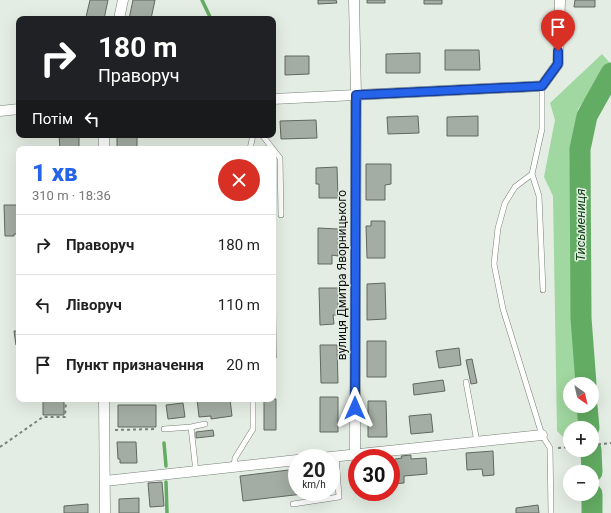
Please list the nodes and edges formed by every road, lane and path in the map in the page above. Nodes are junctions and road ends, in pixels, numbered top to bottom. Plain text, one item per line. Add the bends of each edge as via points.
1 (123, 0) edge
2 (354, 0) edge
3 (560, 0) edge
4 (120, 16) edge
5 (542, 86) junction
6 (356, 95) junction
7 (276, 99) edge
8 (16, 109) edge
9 (0, 111) edge
10 (264, 138) edge
11 (271, 146) edge
12 (276, 153) edge
13 (532, 174) junction
14 (281, 214) dead end
15 (542, 290) dead end
16 (466, 382) dead end
17 (66, 402) edge
18 (104, 402) edge
19 (253, 402) edge
20 (206, 424) dead end
21 (191, 427) junction
22 (164, 429) joint
23 (105, 430) junction
24 (542, 435) junction
25 (477, 442) junction
26 (611, 443) edge
27 (599, 444) edge
28 (0, 446) edge
29 (563, 447) edge
30 (550, 448) junction
31 (355, 449) edge
32 (400, 450) edge
33 (288, 461) edge
34 (234, 467) junction
35 (196, 472) junction
36 (105, 481) junction
37 (313, 501) edge
38 (293, 504) dead end
39 (105, 513) edge
40 (551, 513) edge

1 - 4 street
2 - 6 street, вулиця Дмитра Яворницького
3 - 5 street via 558,64
5 - 6 street
5 - 13 lane via 542,129
6 - 7 street
6 - 31 street, вулиця Дмитра Яворницького
8 - 9 street
10 - 11 lane
12 - 14 lane via 280,158
13 - 15 lane via 539,196
13 - 24 lane via 515,187 505,203 498,228 494,264 503,309
16 - 25 lane
17 - 28 path via 65,417 42,417
18 - 23 street
19 - 34 lane via 253,430 235,458
20 - 21 lane
21 - 22 lane
21 - 35 lane
22 - 23 path
23 - 36 street
24 - 25 street
24 - 30 lane
25 - 32 street
26 - 27 path
29 - 30 path
30 - 40 lane
33 - 34 street
34 - 35 street
35 - 36 street
36 - 39 street
37 - 38 lane

